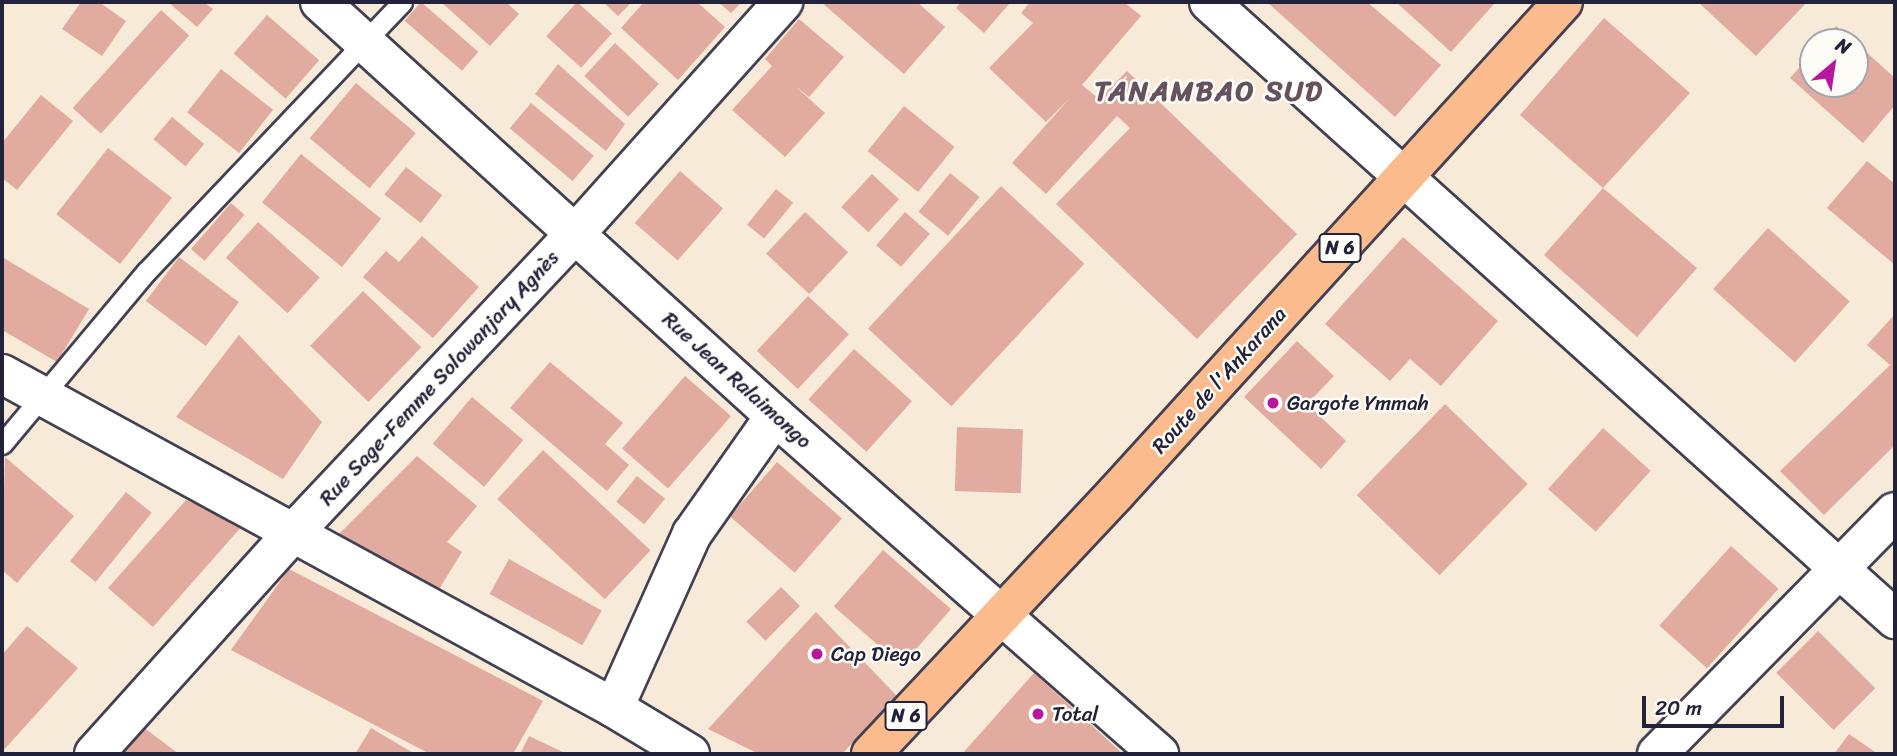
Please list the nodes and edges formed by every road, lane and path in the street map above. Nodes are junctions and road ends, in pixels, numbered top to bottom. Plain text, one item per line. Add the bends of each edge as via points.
1 (320, 2) edge
2 (402, 2) edge
3 (783, 2) edge
4 (1209, 2) edge
5 (1563, 2) edge
6 (365, 43) junction
7 (1404, 177) junction
8 (575, 234) junction
9 (2, 374) edge
10 (46, 396) junction
11 (775, 416) junction
12 (2, 444) edge
13 (1895, 512) edge
14 (294, 532) junction
15 (1842, 570) junction
16 (1001, 613) junction
17 (1895, 619) edge
18 (614, 708) junction
19 (94, 754) edge
20 (690, 754) edge
21 (871, 754) edge
22 (1159, 754) edge
23 (1657, 754) edge

1 - 6 street, Rue Jean Ralaimongo
2 - 6 lane
3 - 8 street, Rue Sage-Femme Solowanjary Agnès
4 - 7 street
5 - 7 main road, Route de l'Ankarana / N 6
6 - 8 street, Rue Jean Ralaimongo
6 - 10 lane via 146,272
7 - 15 street
7 - 16 main road, Route de l'Ankarana / N 6
8 - 11 street, Rue Jean Ralaimongo
8 - 14 street, Rue Sage-Femme Solowanjary Agnès
9 - 10 street
10 - 12 lane
10 - 14 street
11 - 16 street, Rue Jean Ralaimongo
11 - 18 street via 692,534
13 - 15 street
14 - 18 street
14 - 19 street, Rue Sage-Femme Solowanjary Agnès
15 - 17 street
15 - 23 street
16 - 21 main road, Route de l'Ankarana / N 6
16 - 22 street, Rue Jean Ralaimongo
18 - 20 street

